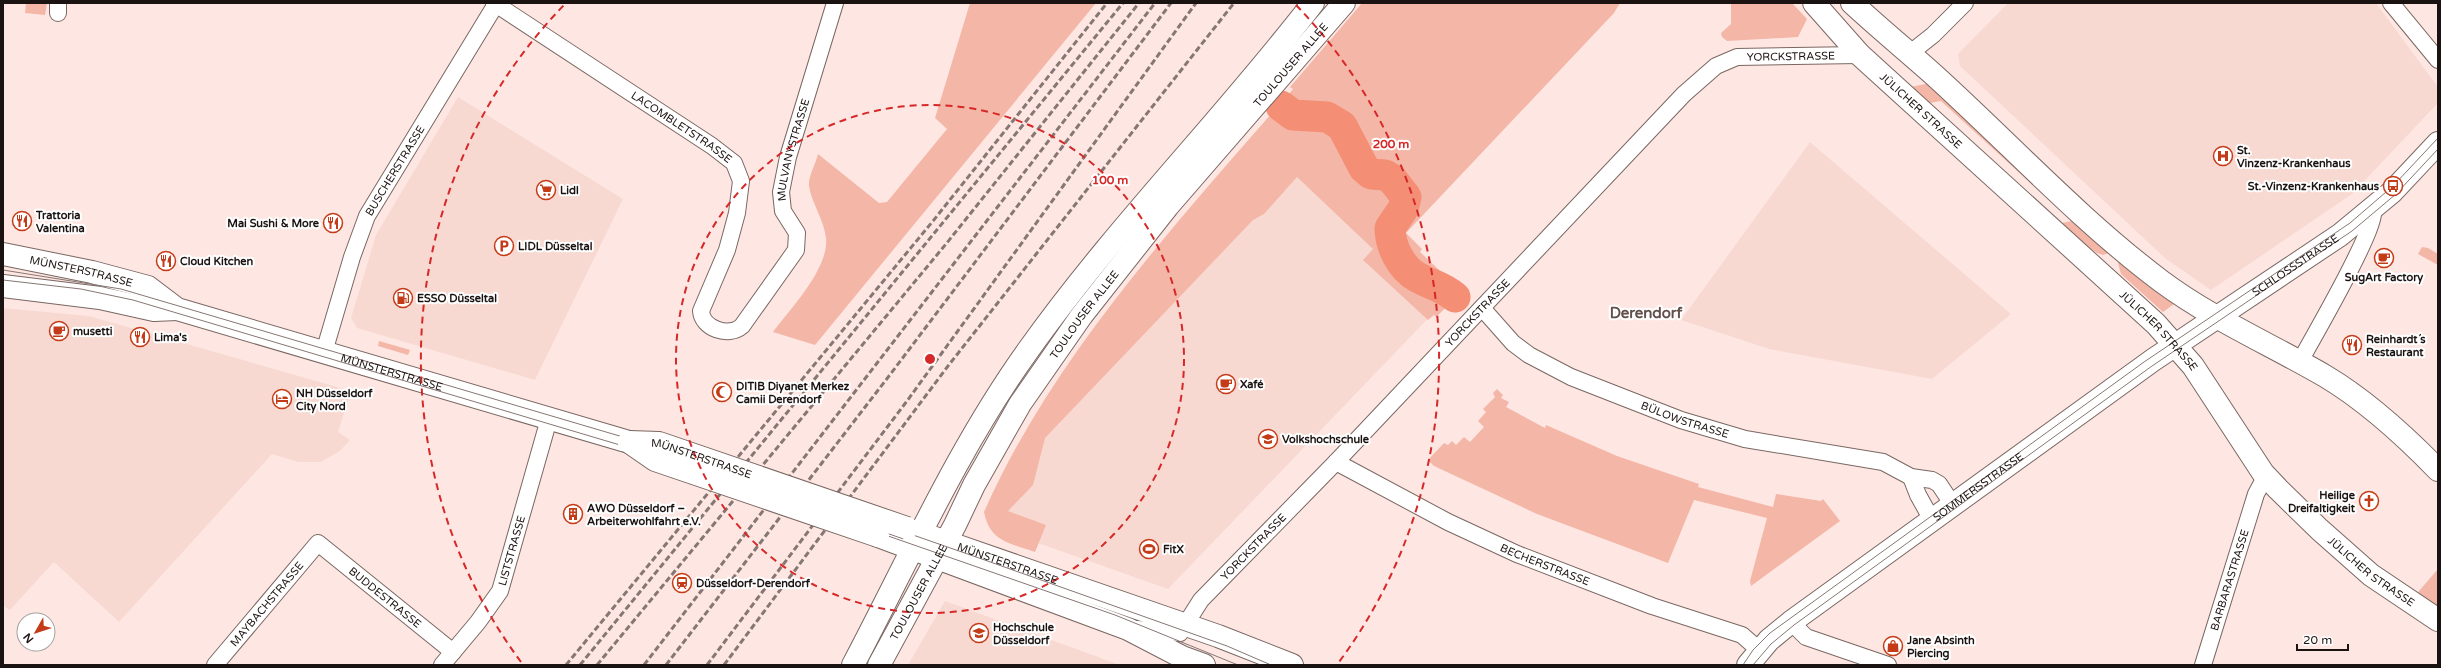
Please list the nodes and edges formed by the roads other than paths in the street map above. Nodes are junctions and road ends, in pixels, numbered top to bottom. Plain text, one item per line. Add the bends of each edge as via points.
1 (835, 3) edge
2 (1313, 3) edge
3 (1344, 3) edge
4 (1814, 3) edge
5 (1852, 3) edge
6 (1965, 3) edge
7 (2391, 3) edge
8 (495, 4) edge
9 (1909, 54) junction
10 (1860, 55) junction
11 (2438, 60) edge
12 (2438, 143) edge
13 (2373, 209) junction
14 (3, 254) edge
15 (3, 286) edge
16 (177, 308) junction
17 (1482, 308) junction
18 (702, 315) joint
19 (2216, 318) junction
20 (2176, 345) junction
21 (324, 352) junction
22 (2299, 363) junction
23 (549, 419) junction
24 (1336, 462) junction
25 (2438, 470) edge
26 (2263, 473) junction
27 (1911, 478) junction
28 (2278, 489) junction
29 (2256, 494) junction
30 (1953, 505) junction
31 (1932, 520) junction
32 (910, 538) junction
33 (318, 543) joint
34 (941, 549) junction
35 (2438, 620) edge
36 (1791, 622) junction
37 (1184, 626) junction
38 (1128, 628) junction
39 (453, 652) junction
40 (1753, 657) edge
41 (215, 665) edge
42 (442, 665) edge
43 (853, 665) edge
44 (879, 665) edge
45 (1204, 665) edge
46 (1292, 665) edge
47 (1888, 665) edge
48 (2202, 665) edge

1 - 18 street, MULVANYSTRASSE via 788,157 781,192 783,211 797,233 796,250 737,330 731,333 717,330
2 - 32 main road, TOULOUSER ALLEE via 1124,227 1029,349
3 - 34 main road, TOULOUSER ALLEE via 1168,206 1082,315 1020,404 974,484
4 - 10 main road, JÜLICHER STRASSE
5 - 9 main road
6 - 9 street via 1934,35
7 - 11 street
8 - 18 street, LACOMBLETSTRASSE via 712,146 738,169 741,181 737,213 727,250 702,308
8 - 21 street, BUSCHERSTRASSE via 367,216 352,256
9 - 10 main road, JÜLICHER STRASSE
9 - 19 main road via 2039,176 2135,260
10 - 17 street, YORCKSTRASSE via 1746,56 1716,66 1684,94
10 - 20 main road, JÜLICHER STRASSE
12 - 13 main road, SCHLOSSSTRASSE
13 - 19 main road, SCHLOSSSTRASSE via 2340,236
13 - 22 street via 2374,220 2350,270
14 - 16 main road, MÜNSTERSTRASSE via 92,272 148,287
15 - 16 main road, MÜNSTERSTRASSE via 100,298 154,310
16 - 21 main road, MÜNSTERSTRASSE
17 - 24 street, YORCKSTRASSE
17 - 27 street, BÜLOWSTRASSE via 1512,343 1570,377 1681,420 1731,435 1883,462
19 - 20 main road, SOMMERSSTRASSE
19 - 22 main road
20 - 26 main road, JÜLICHER STRASSE via 2216,399
20 - 30 main road, SOMMERSSTRASSE
21 - 23 main road, MÜNSTERSTRASSE
22 - 25 main road via 2342,387 2383,417
23 - 32 main road, MÜNSTERSTRASSE, bridge via 629,442 658,443 672,447
23 - 39 street, LISTSTRASSE via 500,591
24 - 37 street, YORCKSTRASSE via 1201,600
24 - 40 street, BECHERSTRASSE via 1448,522 1517,554 1652,606 1742,635
26 - 28 main road, JÜLICHER STRASSE
26 - 29 street, BARBARASTRASSE via 2263,481
27 - 30 street, BÜLOWSTRASSE via 1932,480 1940,484
27 - 31 street
28 - 29 street via 2271,488
28 - 35 main road, JÜLICHER STRASSE via 2319,530 2372,575
29 - 48 street, BARBARASTRASSE
30 - 31 main road, SOMMERSSTRASSE
31 - 36 main road, SOMMERSSTRASSE
32 - 34 main road, MÜNSTERSTRASSE
32 - 43 main road, TOULOUSER ALLEE
33 - 39 street, BUDDESTRASSE
33 - 41 street, MAYBACHSTRASSE
34 - 37 main road, MÜNSTERSTRASSE
34 - 38 main road, MÜNSTERSTRASSE
34 - 44 main road, TOULOUSER ALLEE
36 - 40 main road, SOMMERSSTRASSE
36 - 47 street via 1806,637
37 - 38 street via 1180,633
37 - 46 main road, MÜNSTERSTRASSE via 1218,636
38 - 45 main road, MÜNSTERSTRASSE
39 - 42 street, LISTSTRASSE

